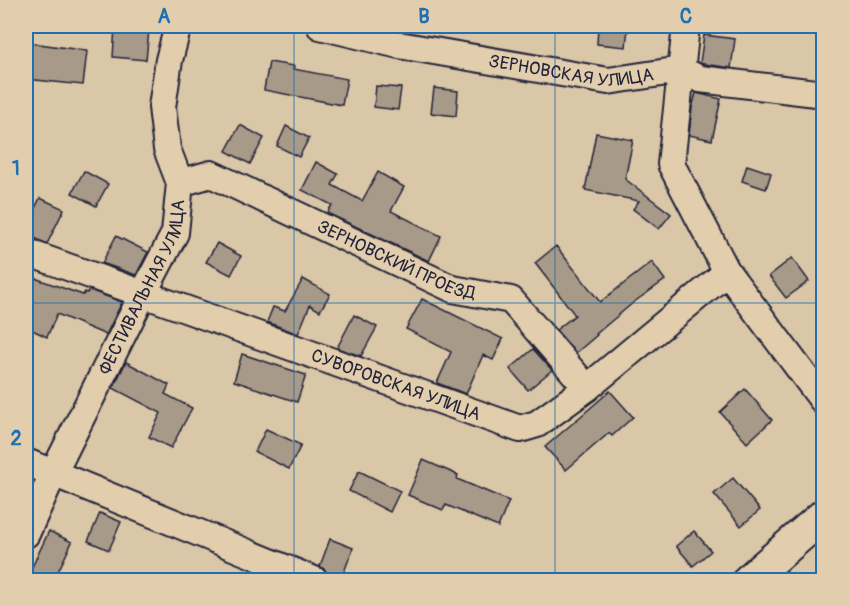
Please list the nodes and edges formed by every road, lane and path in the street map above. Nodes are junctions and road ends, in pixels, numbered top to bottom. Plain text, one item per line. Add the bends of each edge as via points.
1 (178, 26) edge
2 (320, 26) edge
3 (686, 26) edge
4 (681, 70) junction
5 (824, 94) edge
6 (180, 183) junction
7 (26, 252) edge
8 (727, 272) junction
9 (143, 294) junction
10 (587, 388) junction
11 (824, 402) edge
12 (26, 462) edge
13 (53, 474) junction
14 (824, 515) edge
15 (26, 534) edge
16 (314, 580) edge
17 (749, 580) edge

1 - 6 street, ФЕСТИВАЛЬНАЯ УЛИЦА via 162,107 167,149
2 - 4 street, ЗЕРНОВСКАЯ УЛИЦА via 399,45 608,81
3 - 4 street
4 - 5 street, ЗЕРНОВСКАЯ УЛИЦА via 700,79
4 - 8 street via 671,164
6 - 9 street, ФЕСТИВАЛЬНАЯ УЛИЦА via 176,233
6 - 10 street, ЗЕРНОВСКИЙ ПРОЕЗД via 211,174 453,289 511,300
7 - 9 street, СУВОРОВСКАЯ УЛИЦА
8 - 10 street, СУВОРОВСКАЯ УЛИЦА
8 - 11 street
9 - 10 street, СУВОРОВСКАЯ УЛИЦА via 520,429 537,424
9 - 13 street, ФЕСТИВАЛЬНАЯ УЛИЦА
12 - 13 street
13 - 15 street, ФЕСТИВАЛЬНАЯ УЛИЦА
13 - 16 street
14 - 17 main road

